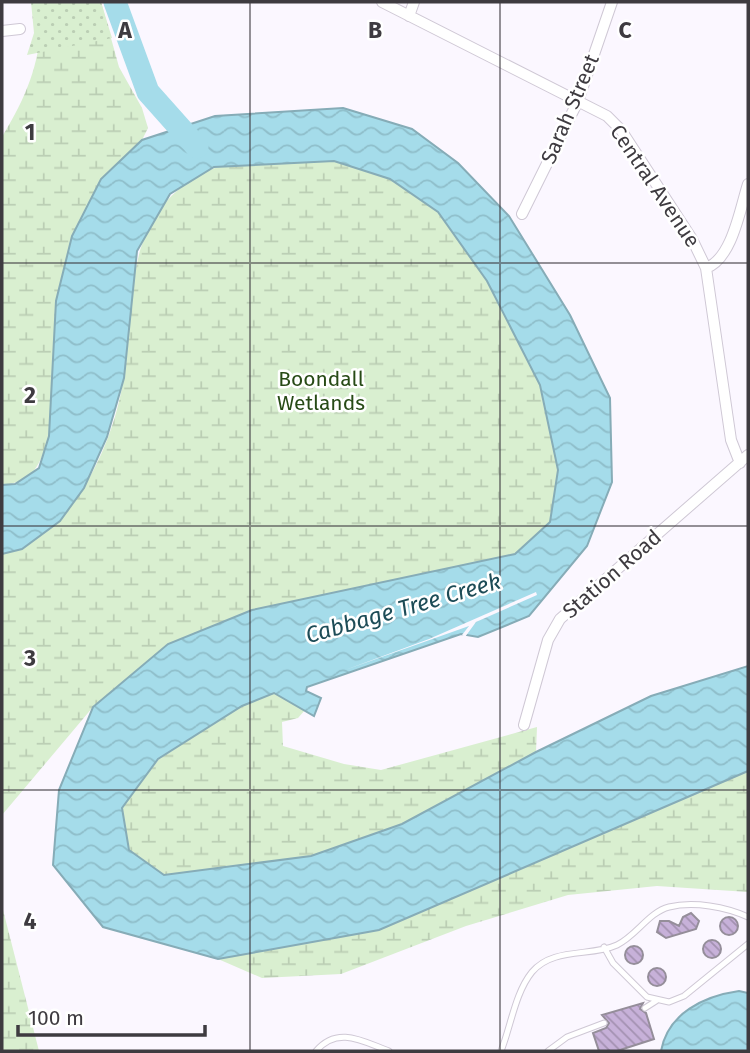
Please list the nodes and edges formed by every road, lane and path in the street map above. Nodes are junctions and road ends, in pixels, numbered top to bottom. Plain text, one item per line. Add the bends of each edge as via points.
1 (382, 2) edge
2 (414, 2) edge
3 (612, 2) edge
4 (409, 16) junction
5 (20, 29) dead end
6 (2, 31) edge
7 (578, 101) junction
8 (748, 184) edge
9 (522, 214) dead end
10 (706, 268) junction
11 (744, 459) edge
12 (524, 725) dead end
13 (748, 916) edge
14 (748, 944) edge
15 (604, 947) junction
16 (656, 1001) junction
17 (645, 1008) dead end
18 (604, 1023) dead end
19 (316, 1051) edge
20 (389, 1051) edge
21 (501, 1051) edge
22 (548, 1051) edge

1 - 4 street, Central Avenue
2 - 4 street
3 - 7 street, Sarah Street
4 - 7 street, Central Avenue
5 - 6 street
7 - 9 street, Sarah Street
7 - 10 street, Central Avenue via 607,116 621,130
8 - 10 street via 719,261
10 - 11 street, Central Avenue via 731,440
11 - 12 street, Station Road via 560,619 548,640
13 - 15 lane via 720,907 671,906 618,944
14 - 16 lane via 684,996
15 - 16 lane via 613,963
15 - 21 lane via 552,958 534,970 520,990
16 - 17 lane
18 - 22 lane via 567,1037
19 - 20 lane via 345,1035

